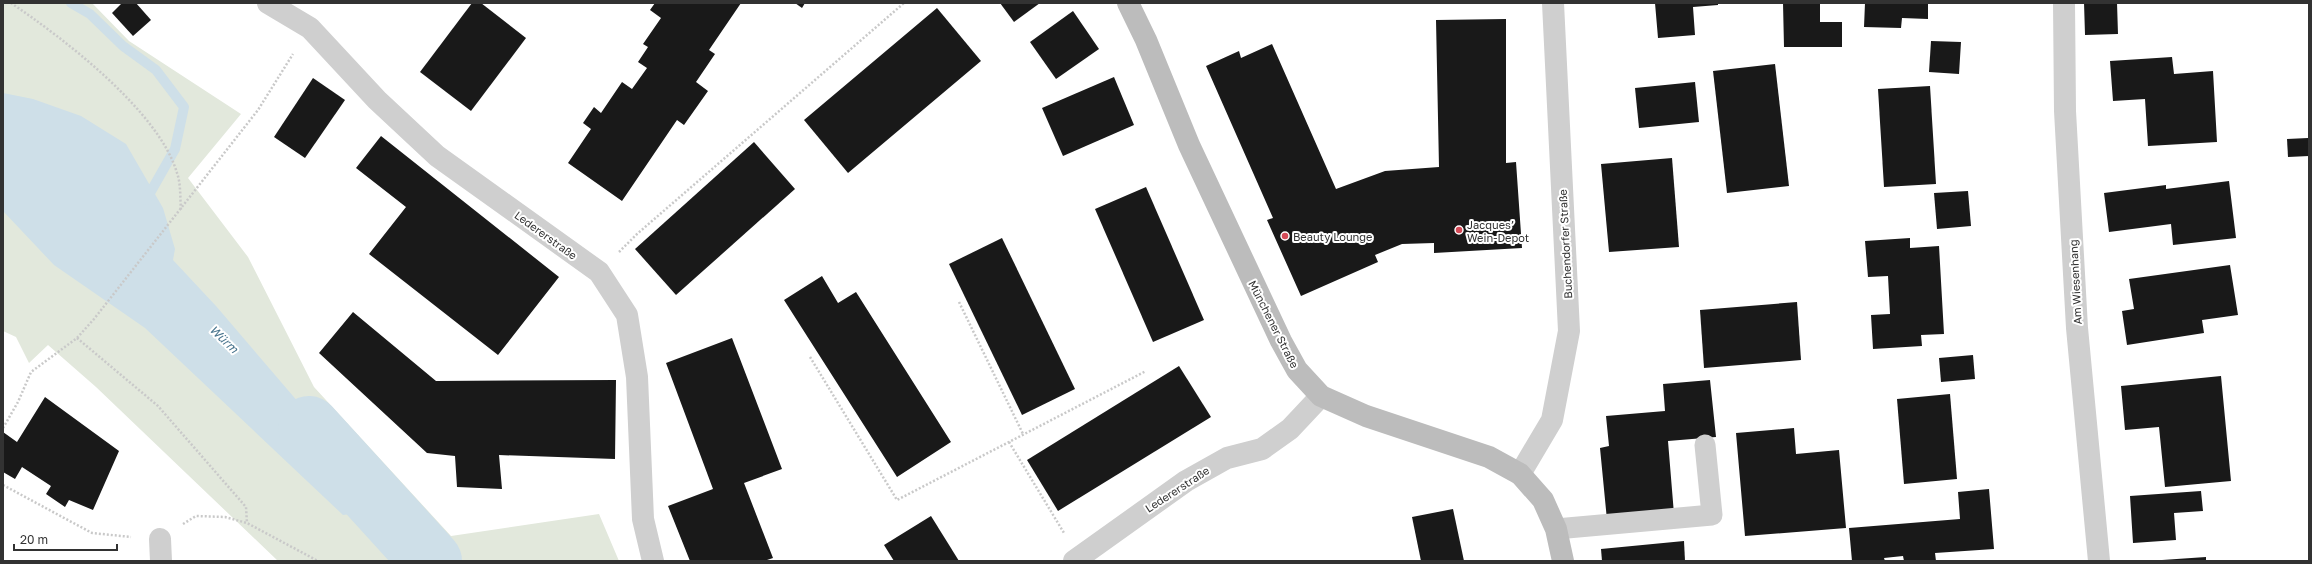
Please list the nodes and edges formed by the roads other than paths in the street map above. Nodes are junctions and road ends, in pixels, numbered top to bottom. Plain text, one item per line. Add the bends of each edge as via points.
1 (268, 3) edge
2 (1128, 3) edge
3 (1553, 3) edge
4 (2064, 3) edge
5 (1321, 396) junction
6 (1705, 445) dead end
7 (1520, 474) junction
8 (1556, 529) junction
9 (160, 540) road end
10 (162, 561) edge
11 (653, 561) edge
12 (1074, 561) edge
13 (1563, 561) edge
14 (2099, 561) edge

1 - 11 street, Ledererstraße via 310,28 377,100 437,156 599,272 627,315 637,377 643,518
2 - 5 main road, Münchener Straße via 1189,145 1280,341 1297,370
3 - 7 street, Buchendorfer Straße via 1569,331 1552,420
4 - 14 street, Am Wiesenhang via 2065,111 2077,328
5 - 7 main road, Münchener Straße via 1366,416 1490,457
5 - 12 street, Ledererstraße via 1290,429 1262,449 1227,458 1186,481
6 - 8 lane via 1712,515
7 - 8 main road, Münchener Straße via 1543,500
8 - 13 main road, Münchener Straße
9 - 10 street

